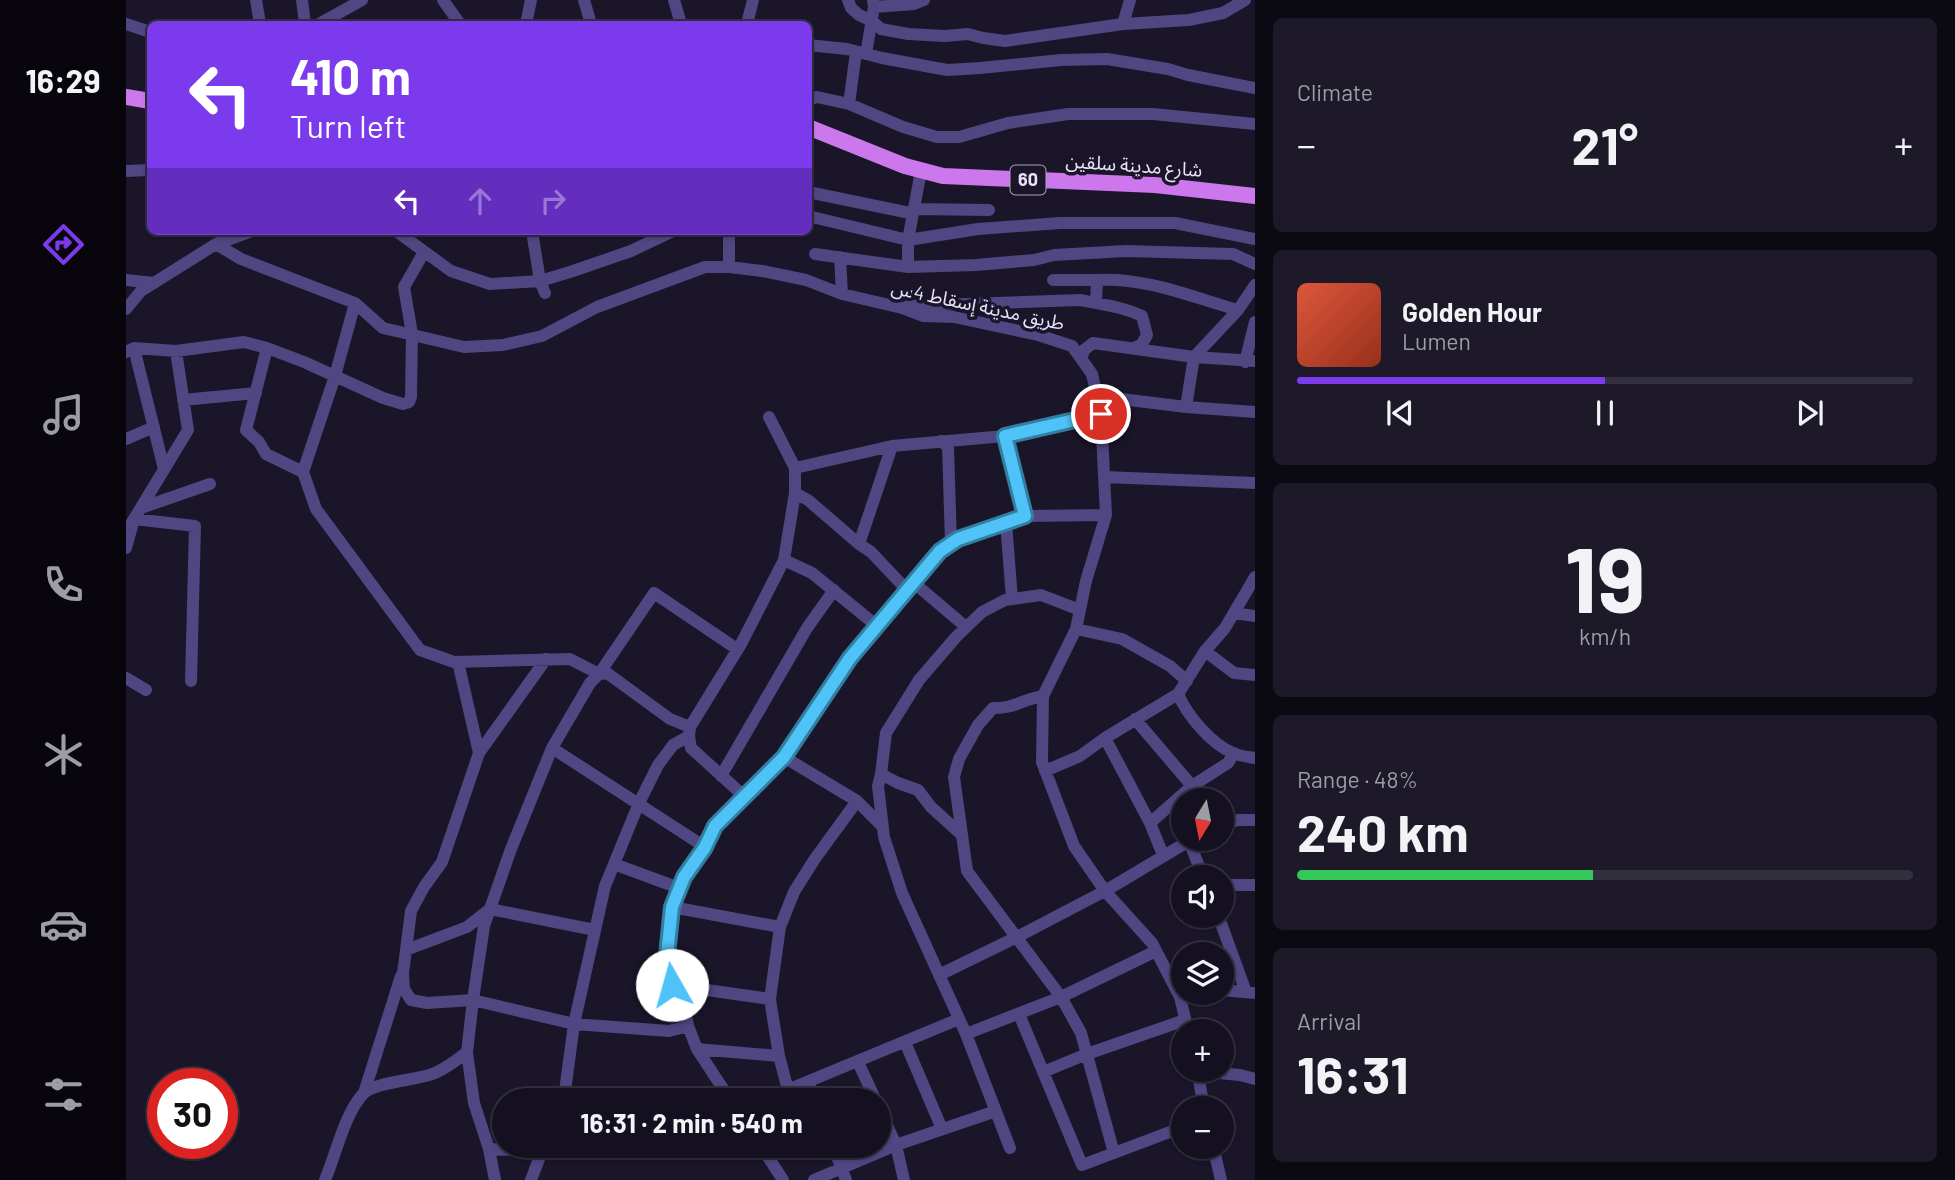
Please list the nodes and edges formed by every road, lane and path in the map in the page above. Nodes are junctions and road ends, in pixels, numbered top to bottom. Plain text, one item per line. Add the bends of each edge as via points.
1 (256, 0) edge
2 (302, 0) edge
3 (443, 0) edge
4 (531, 0) edge
5 (584, 0) edge
6 (674, 0) edge
7 (753, 0) edge
8 (848, 0) edge
9 (924, 0) edge
10 (1130, 0) edge
11 (358, 1) edge
12 (1241, 1) edge
13 (874, 3) edge
14 (260, 21) edge
15 (305, 21) edge
16 (324, 21) edge
17 (458, 21) edge
18 (527, 21) edge
19 (589, 21) edge
20 (680, 21) edge
21 (748, 21) edge
22 (872, 21) junction
23 (126, 24) edge
24 (1123, 24) junction
25 (147, 31) edge
26 (812, 47) edge
27 (861, 53) junction
28 (1255, 88) edge
29 (126, 97) edge
30 (812, 99) edge
31 (147, 100) edge
32 (849, 104) junction
33 (126, 109) edge
34 (147, 110) edge
35 (1255, 124) edge
36 (812, 129) edge
37 (147, 170) edge
38 (126, 171) edge
39 (921, 171) junction
40 (812, 193) edge
41 (1255, 196) edge
42 (914, 209) junction
43 (989, 210) dead end
44 (812, 217) edge
45 (241, 235) edge
46 (401, 235) edge
47 (533, 235) edge
48 (729, 235) edge
49 (651, 236) edge
50 (1255, 239) edge
51 (908, 240) junction
52 (216, 244) junction
53 (424, 252) junction
54 (815, 254) dead end
55 (840, 257) junction
56 (1255, 264) edge
57 (729, 267) junction
58 (908, 267) junction
59 (126, 280) edge
60 (1053, 280) dead end
61 (1097, 280) junction
62 (153, 284) junction
63 (1255, 285) edge
64 (543, 287) junction
65 (842, 293) junction
66 (355, 303) junction
67 (1096, 303) junction
68 (902, 308) junction
69 (126, 309) edge
70 (1238, 310) junction
71 (1255, 322) edge
72 (412, 334) junction
73 (267, 348) junction
74 (1134, 348) junction
75 (130, 350) edge
76 (176, 351) junction
77 (1082, 357) junction
78 (1194, 357) junction
79 (1250, 361) edge
80 (335, 376) junction
81 (256, 393) junction
82 (1097, 396) junction
83 (183, 400) junction
84 (1186, 407) junction
85 (1255, 412) edge
86 (1101, 414) junction
87 (769, 417) dead end
88 (154, 427) junction
89 (1005, 436) junction
90 (126, 439) edge
91 (941, 441) junction
92 (892, 446) junction
93 (795, 468) junction
94 (164, 469) junction
95 (303, 472) junction
96 (1104, 477) junction
97 (1255, 482) edge
98 (210, 484) dead end
99 (795, 493) junction
100 (137, 513) junction
101 (1106, 515) junction
102 (1025, 516) junction
103 (1006, 523) junction
104 (126, 532) edge
105 (951, 543) junction
106 (859, 544) junction
107 (126, 548) edge
108 (784, 560) junction
109 (1255, 577) edge
110 (910, 586) junction
111 (834, 590) junction
112 (1012, 599) junction
113 (1080, 610) junction
114 (1234, 613) junction
115 (1255, 616) edge
116 (877, 626) junction
117 (966, 628) junction
118 (1076, 629) junction
119 (737, 649) junction
120 (1205, 651) junction
121 (546, 659) junction
122 (458, 662) junction
123 (599, 674) junction
124 (1255, 674) edge
125 (126, 678) edge
126 (191, 681) dead end
127 (1187, 681) junction
128 (146, 690) dead end
129 (1178, 694) junction
130 (1043, 696) junction
131 (1135, 719) junction
132 (689, 732) junction
133 (1105, 738) junction
134 (552, 748) junction
135 (479, 753) junction
136 (1234, 753) junction
137 (784, 757) junction
138 (1255, 758) edge
139 (1045, 771) junction
140 (881, 774) junction
141 (720, 776) junction
142 (1192, 786) junction
143 (745, 797) junction
144 (857, 801) junction
145 (639, 803) junction
146 (1255, 820) edge
147 (1234, 821) edge
148 (1150, 824) junction
149 (882, 826) junction
150 (962, 835) junction
151 (705, 847) junction
152 (1171, 851) edge
153 (1163, 855) junction
154 (614, 864) junction
155 (1234, 885) edge
156 (1255, 885) edge
157 (679, 888) junction
158 (1105, 891) junction
159 (672, 907) junction
160 (490, 909) junction
161 (780, 927) junction
162 (1222, 928) edge
163 (595, 930) junction
164 (1017, 937) junction
165 (406, 950) junction
166 (1156, 951) junction
167 (403, 973) junction
168 (1171, 974) edge
169 (939, 975) junction
170 (672, 985) junction
171 (1250, 993) edge
172 (1061, 997) junction
173 (770, 999) junction
174 (472, 1000) junction
175 (1019, 1014) junction
176 (959, 1019) junction
177 (574, 1024) junction
178 (688, 1026) junction
179 (1171, 1030) edge
180 (966, 1034) junction
181 (905, 1042) junction
182 (697, 1049) junction
183 (467, 1052) junction
184 (1087, 1054) junction
185 (779, 1056) junction
186 (858, 1062) junction
187 (1043, 1072) junction
188 (1234, 1074) edge
189 (1255, 1079) edge
190 (808, 1082) junction
191 (565, 1088) edge
192 (722, 1088) edge
193 (787, 1088) edge
194 (793, 1088) edge
195 (811, 1088) edge
196 (870, 1088) edge
197 (364, 1093) junction
198 (996, 1111) junction
199 (942, 1129) junction
200 (1171, 1132) edge
201 (891, 1133) edge
202 (896, 1144) junction
203 (1010, 1148) dead end
204 (489, 1149) junction
205 (492, 1149) edge
206 (1114, 1153) junction
207 (539, 1158) edge
208 (769, 1158) edge
209 (1216, 1159) edge
210 (844, 1174) edge
211 (325, 1180) edge
212 (495, 1180) edge
213 (531, 1180) edge
214 (783, 1180) edge
215 (814, 1180) edge
216 (904, 1180) edge
217 (1221, 1180) edge

1 - 14 street
2 - 15 street
3 - 17 street
4 - 18 street
5 - 19 street
6 - 20 street
7 - 21 street
8 - 22 street via 851,8
9 - 13 street
10 - 24 street
11 - 16 street
12 - 24 street via 1223,13 1189,20
13 - 22 street
22 - 24 street via 881,29 908,34 968,34 1005,41
22 - 27 street
23 - 25 street
26 - 27 street
27 - 28 street via 947,70 1107,59
27 - 32 street
29 - 31 main road
30 - 32 street
32 - 35 street via 937,137 959,137 1008,123 1068,114 1153,114
33 - 34 main road
36 - 39 main road, شارع مدينة سلقين / 60
37 - 38 street
39 - 41 main road, شارع مدينة سلقين / 60 via 1155,185
39 - 42 street
40 - 42 street via 911,213
42 - 43 street
42 - 51 street
44 - 51 street
45 - 52 street
46 - 53 street
47 - 64 street
48 - 57 street
49 - 64 street via 631,251
50 - 51 street via 1175,223 1060,223
51 - 58 street
52 - 62 street
52 - 66 street, طريق مدينة إسقاط 4س via 241,260
53 - 64 street via 451,271 490,285
53 - 72 street via 404,287
54 - 55 street
55 - 58 street
55 - 65 street
56 - 58 street via 1233,254 1126,251
57 - 65 street, طريق مدينة إسقاط 4س via 806,279
57 - 72 street, طريق مدينة إسقاط 4س via 705,267 597,307 542,336 503,345 464,347
59 - 62 street
60 - 61 street
61 - 67 street
61 - 70 street via 1145,283
62 - 69 street
63 - 70 street
65 - 68 street, طريق مدينة إسقاط 4س
66 - 72 street, طريق مدينة إسقاط 4س via 383,328
66 - 80 street
67 - 68 street
67 - 74 street via 1142,316 1147,335
68 - 77 street, طريق مدينة إسقاط 4س via 923,316 954,317 1038,335 1072,345
70 - 78 street
71 - 79 street
72 - 80 street via 409,402 383,398
73 - 76 street via 244,342
73 - 80 street
73 - 81 street
74 - 77 street via 1093,343
74 - 78 street
75 - 76 street
75 - 88 street
76 - 83 street
77 - 82 street
78 - 79 street
78 - 84 street
80 - 95 street
81 - 83 street
81 - 95 street via 247,430 266,454
82 - 84 street
82 - 86 street
83 - 94 street via 188,430
84 - 85 street
86 - 89 street
86 - 96 street
87 - 93 street
88 - 90 street
88 - 94 street
89 - 91 street
89 - 102 street
91 - 92 street
91 - 105 street via 948,446
92 - 93 street
92 - 106 street
93 - 99 street
94 - 100 street
95 - 122 street via 316,509 420,650
96 - 97 street
96 - 101 street
98 - 100 street
99 - 106 street
99 - 108 street
100 - 104 street
100 - 107 street
100 - 126 street via 195,526
101 - 102 street
101 - 113 street
102 - 103 street
103 - 105 street
103 - 112 street
105 - 110 street
106 - 110 street
108 - 111 street
108 - 119 street
109 - 114 street
110 - 116 street
110 - 117 street
111 - 116 street
111 - 141 street
112 - 113 street via 1041,595
112 - 117 street via 982,612
113 - 118 street
114 - 115 street
114 - 120 street
116 - 137 street
117 - 140 street via 919,680 886,733
118 - 127 street via 1122,639
118 - 130 street
119 - 123 street via 654,593
119 - 132 street
120 - 124 street via 1234,673
120 - 127 street
121 - 122 street
121 - 123 street via 570,659
121 - 135 street
122 - 135 street
123 - 132 street via 607,673
123 - 134 street
125 - 128 street
127 - 129 street
129 - 131 street
129 - 136 street via 1214,742
130 - 139 street
130 - 150 street via 1008,708 993,708 978,725 954,777
131 - 133 street
131 - 142 street
132 - 141 street via 691,748
132 - 145 street via 658,765
133 - 139 street via 1080,756
133 - 148 street
134 - 145 street
134 - 160 street
135 - 165 street via 442,862 411,911
136 - 138 street
136 - 142 street via 1228,763
137 - 143 street
137 - 144 street
139 - 158 street via 1074,846
140 - 149 street
140 - 150 street via 918,790
141 - 143 street
142 - 148 street
143 - 151 street via 715,826
144 - 149 street
144 - 161 street via 794,892
145 - 151 street
145 - 154 street
146 - 147 street
148 - 153 street
149 - 169 street via 902,893
150 - 164 street via 967,872
151 - 157 street
152 - 153 street
153 - 158 street
154 - 157 street
154 - 163 street
155 - 156 street
157 - 159 street
158 - 164 street
158 - 166 street
159 - 161 street
159 - 170 street via 667,955
160 - 163 street
160 - 165 street via 467,927
160 - 174 street
161 - 173 street
162 - 171 street
163 - 177 street
164 - 169 street
164 - 172 street
165 - 167 street
166 - 168 street
166 - 172 street
167 - 174 street via 404,989 411,1000
167 - 197 street
169 - 176 street
170 - 173 street
170 - 178 street
172 - 175 street
172 - 184 street
173 - 185 street
174 - 177 street
174 - 183 street
175 - 180 street
175 - 187 street
176 - 180 street
176 - 181 street
177 - 178 street via 669,1031
177 - 191 street
178 - 182 street
179 - 184 street
180 - 198 street
181 - 186 street
181 - 199 street
182 - 185 street
182 - 192 street
183 - 197 street via 433,1074
183 - 204 street via 474,1102
184 - 187 street
184 - 206 street
185 - 193 street
186 - 190 street
186 - 196 street
187 - 206 street via 1082,1165
188 - 189 street
190 - 194 street
190 - 195 street
197 - 211 street via 348,1120
198 - 199 street
198 - 203 street
199 - 202 street
200 - 206 street
201 - 202 street
202 - 210 street
202 - 216 street
204 - 205 street
204 - 212 street
207 - 213 street
208 - 214 street
209 - 217 street
210 - 215 street

